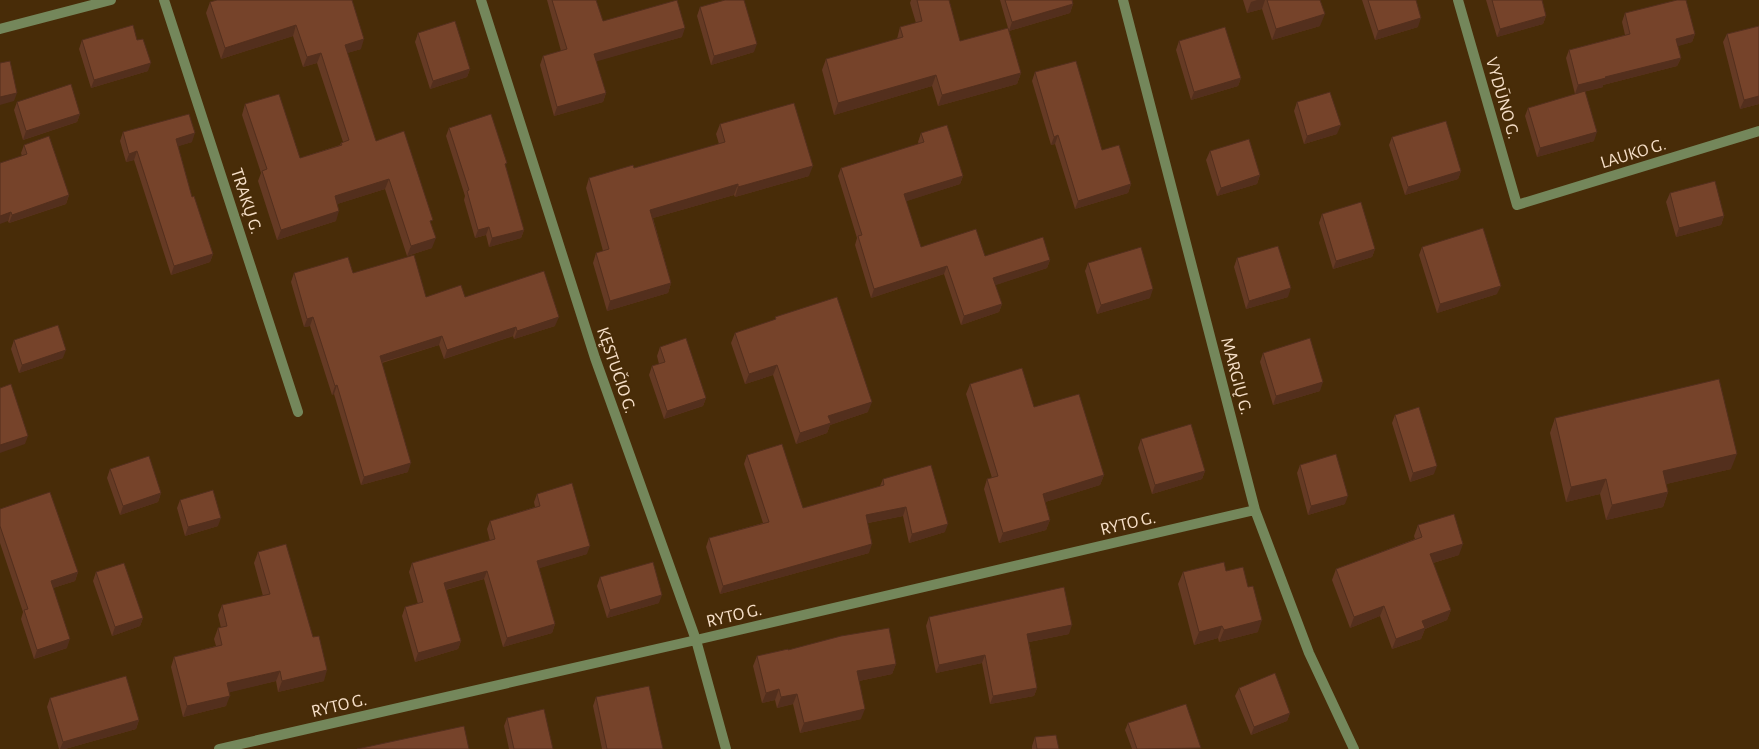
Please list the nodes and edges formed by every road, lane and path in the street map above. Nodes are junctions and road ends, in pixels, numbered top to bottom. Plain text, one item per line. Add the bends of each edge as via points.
1 (110, 0) edge
2 (164, 0) edge
3 (481, 0) edge
4 (1122, 0) edge
5 (1458, 0) edge
6 (0, 29) edge
7 (1759, 132) edge
8 (1517, 205) joint
9 (298, 412) dead end
10 (1255, 510) junction
11 (696, 640) junction
12 (219, 749) edge
13 (726, 749) edge
14 (1354, 749) edge

1 - 6 street
2 - 9 street, TRAKŲ G.
3 - 11 street, KĘSTUČIO G. via 595,358
4 - 10 street, MARGIŲ G.
5 - 8 street, VYDŪNO G.
7 - 8 street, LAUKO G.
10 - 11 street, RYTO G.
10 - 14 street, MARGIŲ G. via 1309,653
11 - 12 street, RYTO G.
11 - 13 street, KĘSTUČIO G.

